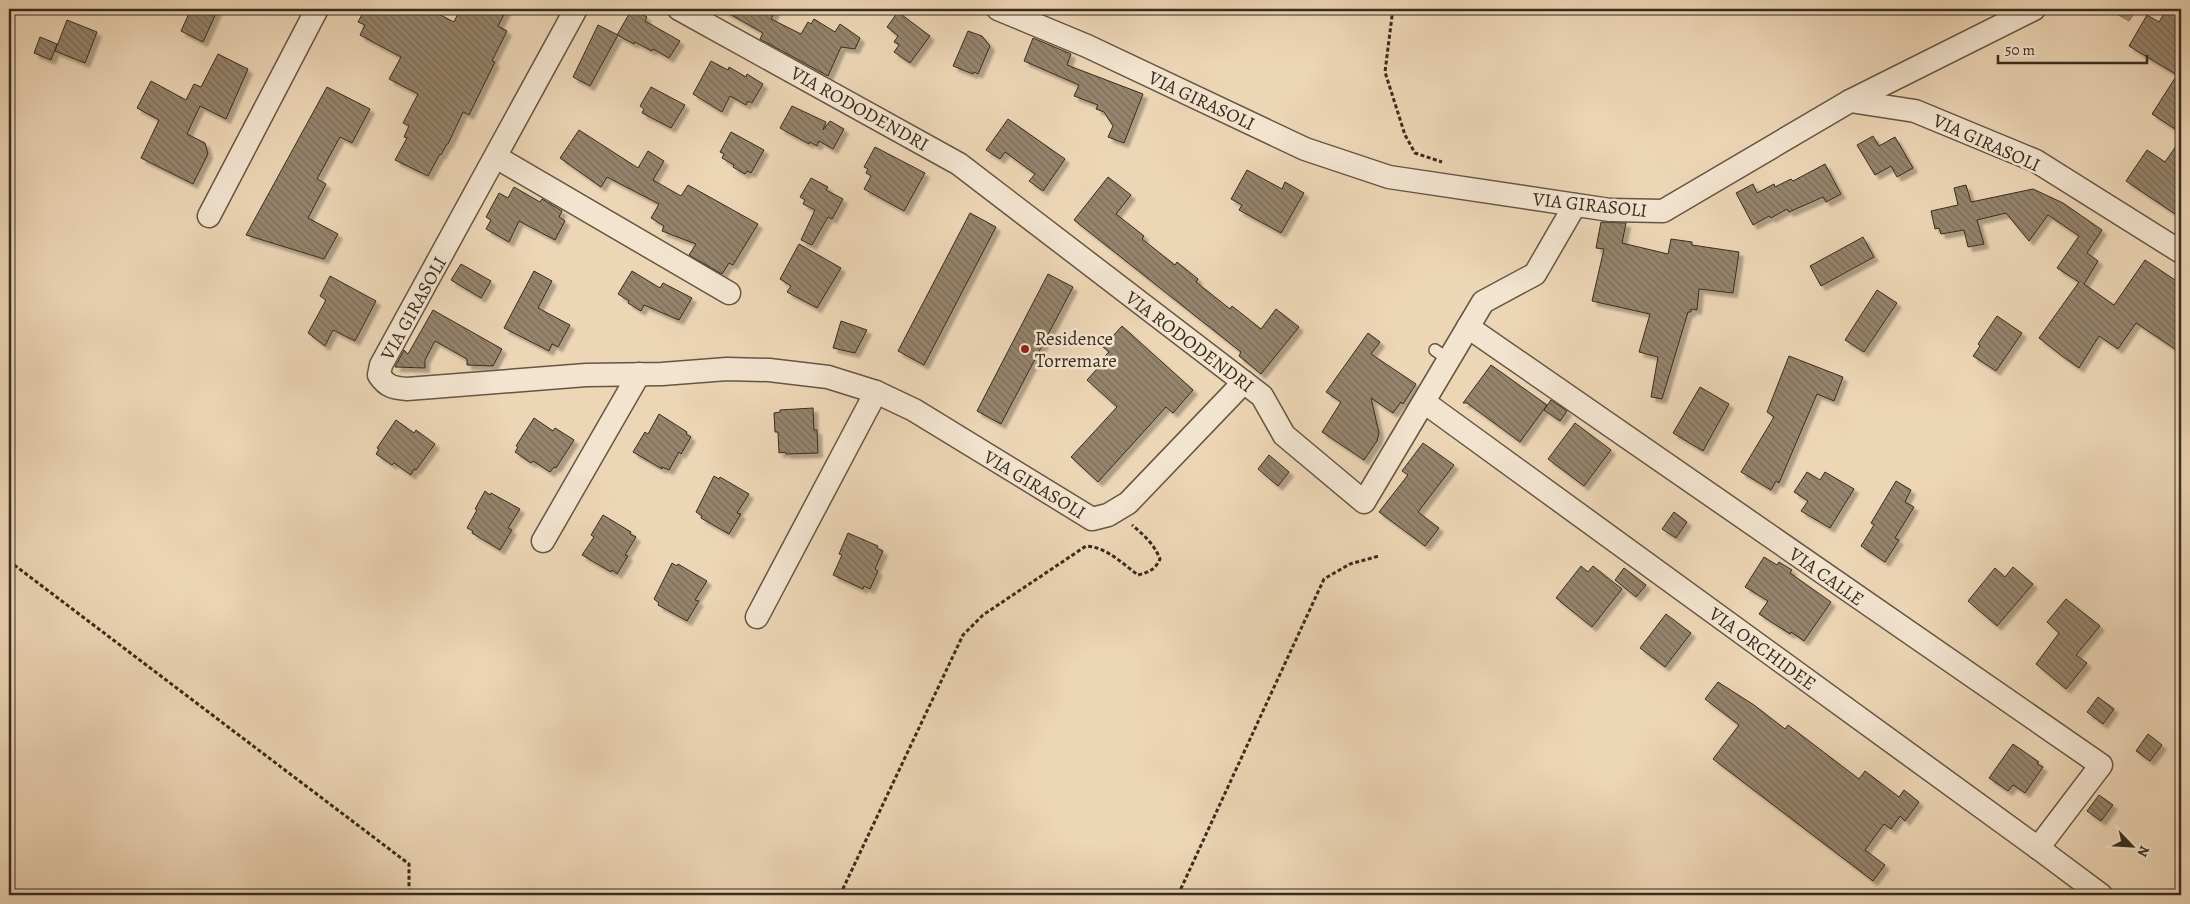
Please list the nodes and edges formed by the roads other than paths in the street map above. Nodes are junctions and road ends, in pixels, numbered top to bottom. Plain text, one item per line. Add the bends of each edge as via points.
1 (317, 9) edge
2 (576, 9) edge
3 (680, 9) edge
4 (998, 9) edge
5 (2034, 9) edge
6 (1850, 101) junction
7 (496, 157) junction
8 (1575, 205) junction
9 (209, 216) dead end
10 (2181, 252) edge
11 (729, 293) dead end
12 (1468, 328) junction
13 (639, 374) junction
14 (1244, 382) junction
15 (876, 392) junction
16 (1424, 402) junction
17 (543, 542) dead end
18 (757, 618) dead end
19 (2038, 848) junction
20 (2101, 895) edge

1 - 9 street
2 - 7 street, VIA GIRASOLI
3 - 14 street, VIA RODODENDRI via 959,164
4 - 8 street, VIA GIRASOLI via 1087,46 1305,149 1388,177
5 - 6 street
6 - 8 street, VIA GIRASOLI via 1663,211 1610,210
6 - 10 street, VIA GIRASOLI via 1915,110 2036,161
7 - 11 street
7 - 13 street, VIA GIRASOLI via 382,365 379,376 385,384 407,389
8 - 12 street, VIA RODODENDRI via 1535,274 1483,302
12 - 16 street, VIA RODODENDRI via 1442,355
12 - 19 street, VIA CALLE via 2101,765
13 - 15 street, VIA GIRASOLI via 769,370 828,376
13 - 17 street
14 - 15 street, VIA GIRASOLI via 1128,503 1117,511 1092,519 914,410
14 - 16 street, VIA RODODENDRI via 1262,396 1284,435 1364,502
15 - 18 street
16 - 19 street, VIA ORCHIDEE
19 - 20 street, VIA ORCHIDEE

